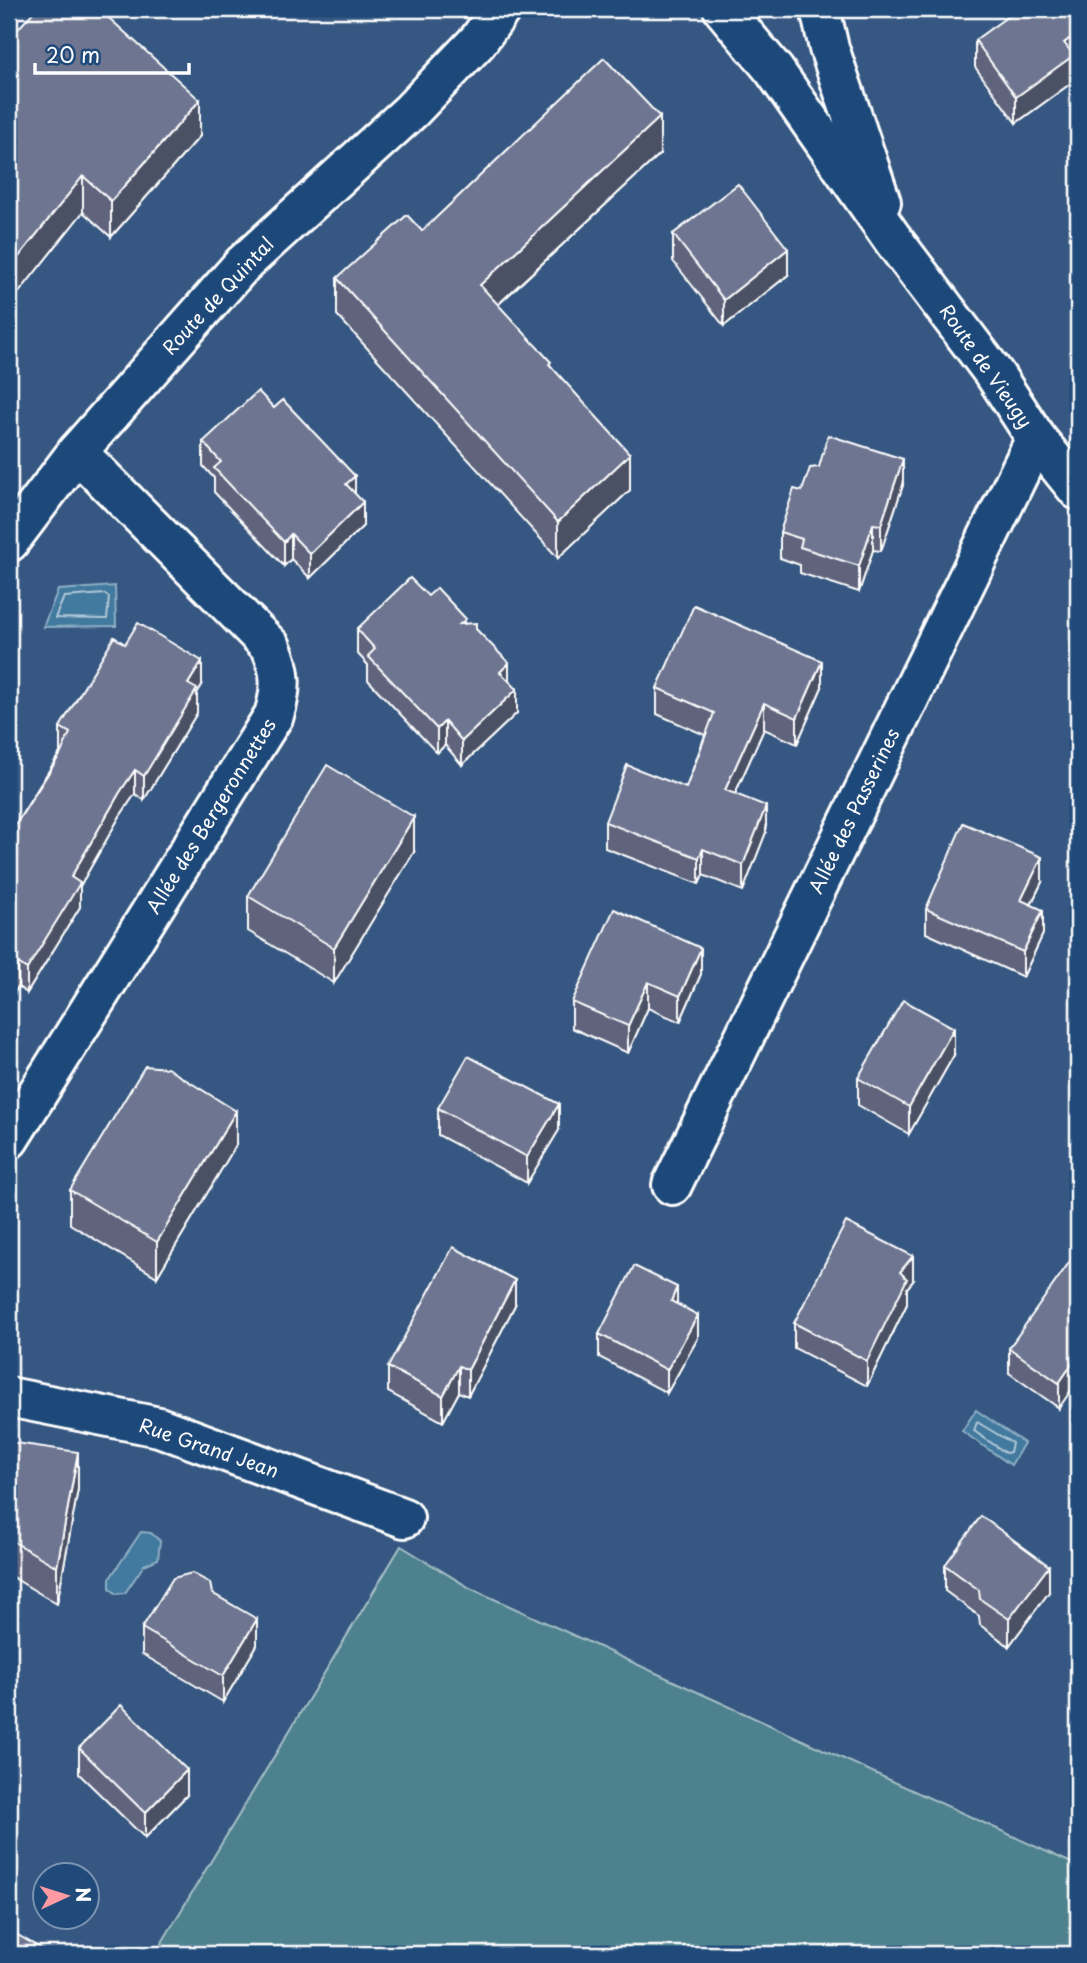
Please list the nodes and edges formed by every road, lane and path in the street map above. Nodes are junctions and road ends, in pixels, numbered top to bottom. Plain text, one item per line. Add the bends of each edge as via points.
1 (501, 9) edge
2 (531, 9) edge
3 (723, 9) edge
4 (820, 9) edge
5 (478, 41) junction
6 (894, 241) junction
7 (1037, 438) junction
8 (76, 452) junction
9 (1078, 489) edge
10 (9, 542) edge
11 (9, 1139) edge
12 (672, 1185) dead end
13 (9, 1397) edge
14 (404, 1518) dead end

1 - 5 street, Route de Quintal
2 - 5 street, Route de Quintal
3 - 6 street, Route de Vieugy via 774,70
4 - 6 street, Route de Vieugy
5 - 8 street, Route de Quintal via 411,111 243,264
6 - 7 street, Route de Vieugy
7 - 9 street, Route de Vieugy
7 - 12 street, Allée des Passerines
8 - 10 street, Route de Quintal
8 - 11 street, Allée des Bergeronnettes via 271,647 281,667 281,692 274,715
13 - 14 street, Rue Grand Jean via 159,1427

